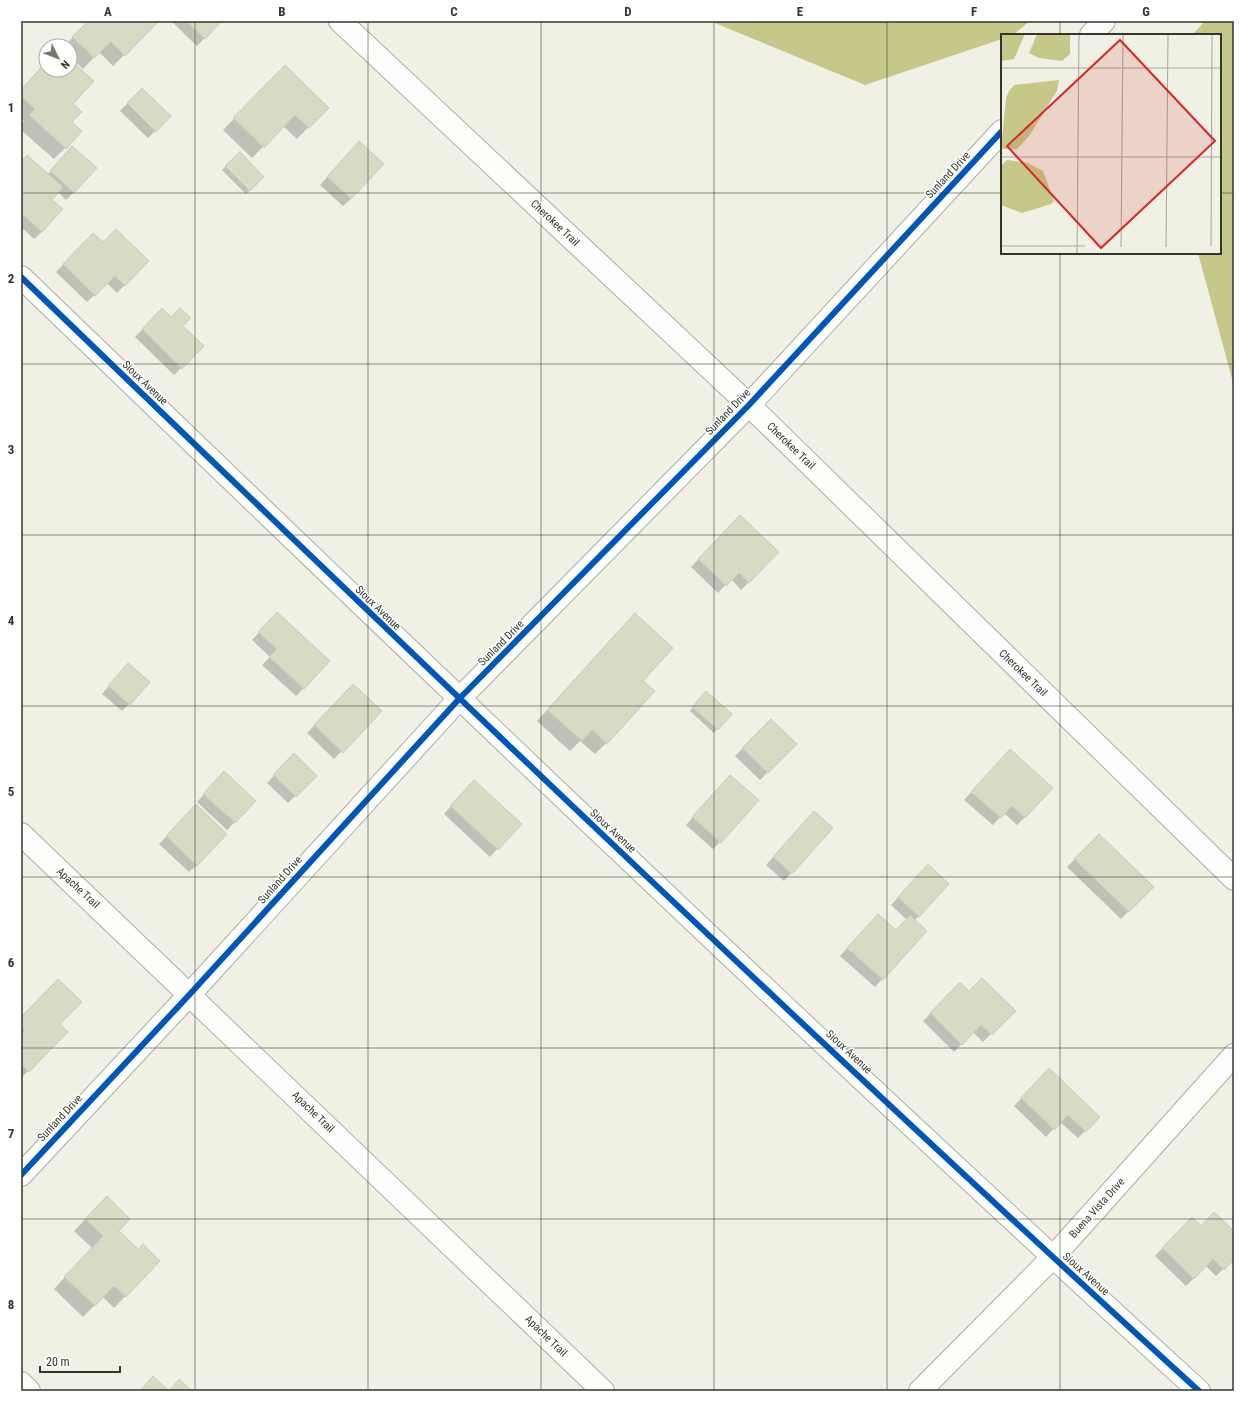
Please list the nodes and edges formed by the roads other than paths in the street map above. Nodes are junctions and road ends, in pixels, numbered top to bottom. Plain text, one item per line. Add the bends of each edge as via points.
1 (340, 21) edge
2 (1104, 21) edge
3 (1092, 34) edge
4 (1001, 132) edge
5 (21, 277) edge
6 (749, 405) junction
7 (459, 699) junction
8 (21, 834) edge
9 (1234, 879) edge
10 (190, 994) junction
11 (1234, 1055) edge
12 (21, 1175) edge
13 (1053, 1257) junction
14 (21, 1383) edge
15 (29, 1391) edge
16 (603, 1391) edge
17 (920, 1391) edge
18 (1199, 1391) edge

1 - 6 street, Cherokee Trail
2 - 3 street
4 - 6 street, Sunland Drive
5 - 7 street, Sioux Avenue
6 - 7 street, Sunland Drive
6 - 9 street, Cherokee Trail
7 - 10 street, Sunland Drive
7 - 13 street, Sioux Avenue
8 - 10 street, Apache Trail
10 - 12 street, Sunland Drive
10 - 16 street, Apache Trail
11 - 13 street, Buena Vista Drive
13 - 17 street, Buena Vista Drive
13 - 18 street, Sioux Avenue
14 - 15 street

